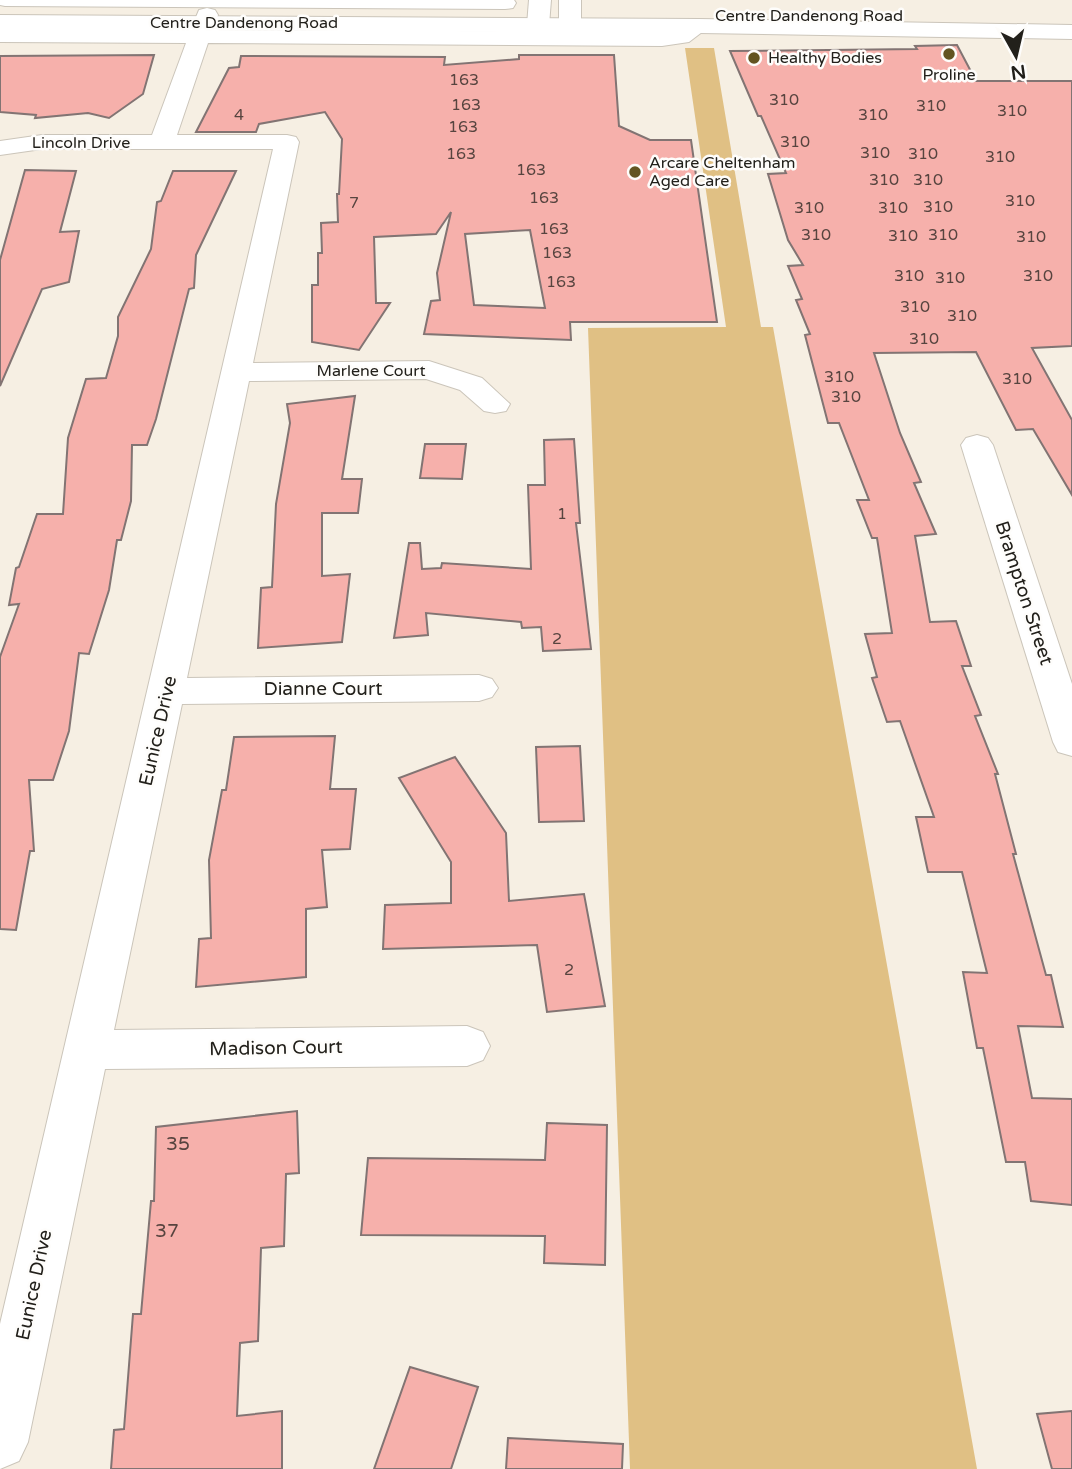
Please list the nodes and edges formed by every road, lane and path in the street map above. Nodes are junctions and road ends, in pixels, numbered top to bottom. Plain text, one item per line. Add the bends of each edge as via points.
1 (5, 0) edge
2 (505, 4) dead end
3 (0, 10) edge
4 (345, 10) edge
5 (539, 13) edge
6 (570, 13) edge
7 (1072, 18) edge
8 (203, 24) junction
9 (699, 26) junction
10 (2, 29) edge
11 (1072, 32) edge
12 (162, 142) junction
13 (0, 148) edge
14 (238, 372) junction
15 (495, 404) dead end
16 (977, 445) dead end
17 (479, 688) dead end
18 (167, 691) junction
19 (1072, 742) edge
20 (467, 1046) dead end
21 (86, 1050) junction
22 (0, 1443) edge

1 - 4 street, Centre Dandenong Road
2 - 4 street, Centre Dandenong Road
3 - 8 street, Centre Dandenong Road
4 - 5 street, Centre Dandenong Road
4 - 8 street, Centre Dandenong Road
5 - 6 street, Centre Dandenong Road
6 - 7 street, Centre Dandenong Road
6 - 9 street, Centre Dandenong Road
8 - 9 street, Centre Dandenong Road via 648,38 681,37
8 - 10 street, Centre Dandenong Road
8 - 12 street
9 - 11 street, Centre Dandenong Road
12 - 13 street, Lincoln Drive via 23,143
12 - 14 street, Eunice Drive via 287,142
14 - 15 street, Marlene Court via 429,370 471,384
14 - 18 street, Eunice Drive
16 - 19 street, Brampton Street
17 - 18 street, Dianne Court
18 - 21 street, Eunice Drive
20 - 21 street, Madison Court
21 - 22 street, Eunice Drive

